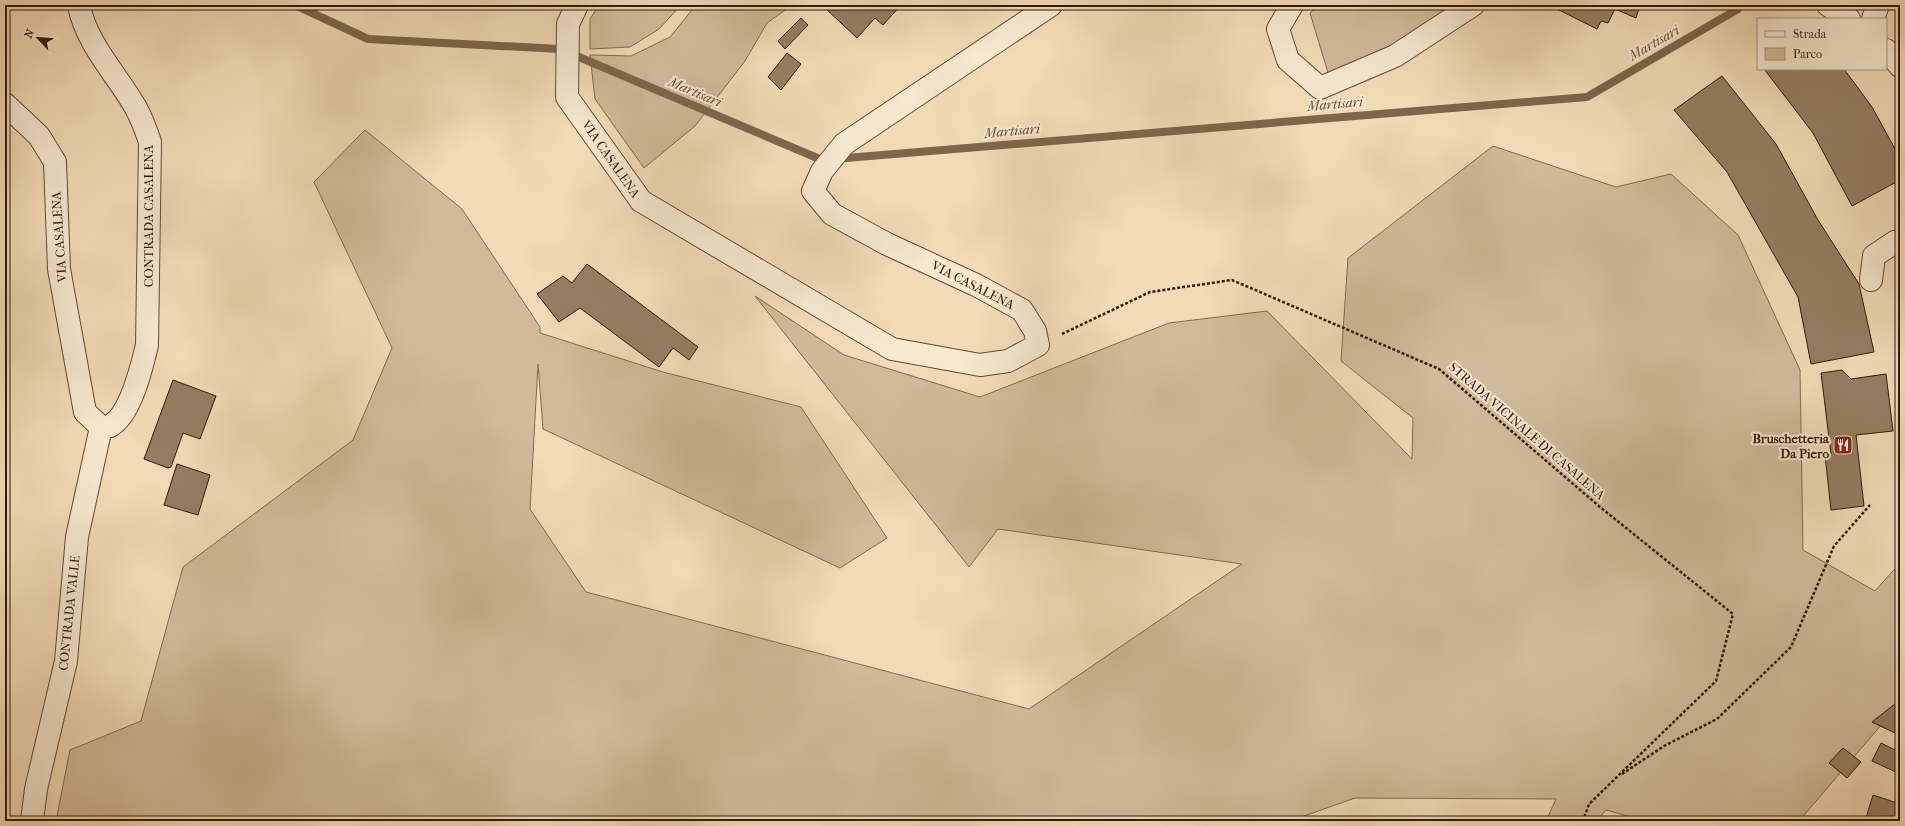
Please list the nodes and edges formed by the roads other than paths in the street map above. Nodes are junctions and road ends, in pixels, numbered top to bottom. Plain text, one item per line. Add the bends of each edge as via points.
1 (79, 5) edge
2 (1051, 5) edge
3 (1292, 5) edge
4 (1473, 5) edge
5 (1828, 5) edge
6 (1878, 5) edge
7 (573, 14) edge
8 (1848, 18) edge
9 (1873, 18) edge
10 (1887, 51) edge
11 (1900, 66) edge
12 (5, 104) edge
13 (1900, 245) edge
14 (1871, 280) dead end
15 (101, 427) junction
16 (32, 821) edge

1 - 15 street, CONTRADA CASALENA via 80,16 136,108 150,142 147,345 141,370 127,406 110,426
2 - 7 street, VIA CASALENA via 844,144 822,172 813,191 832,214 1022,310 1035,331 1038,345 1008,361 980,365 892,349 641,201 567,97
3 - 4 street via 1278,29 1288,60 1320,88 1395,56
5 - 8 street
6 - 9 street
10 - 11 street
12 - 15 street, VIA CASALENA via 39,136 55,162 58,269 84,412
13 - 14 street via 1895,242 1874,256
15 - 16 street, CONTRADA VALLE via 77,537 66,661 36,789

